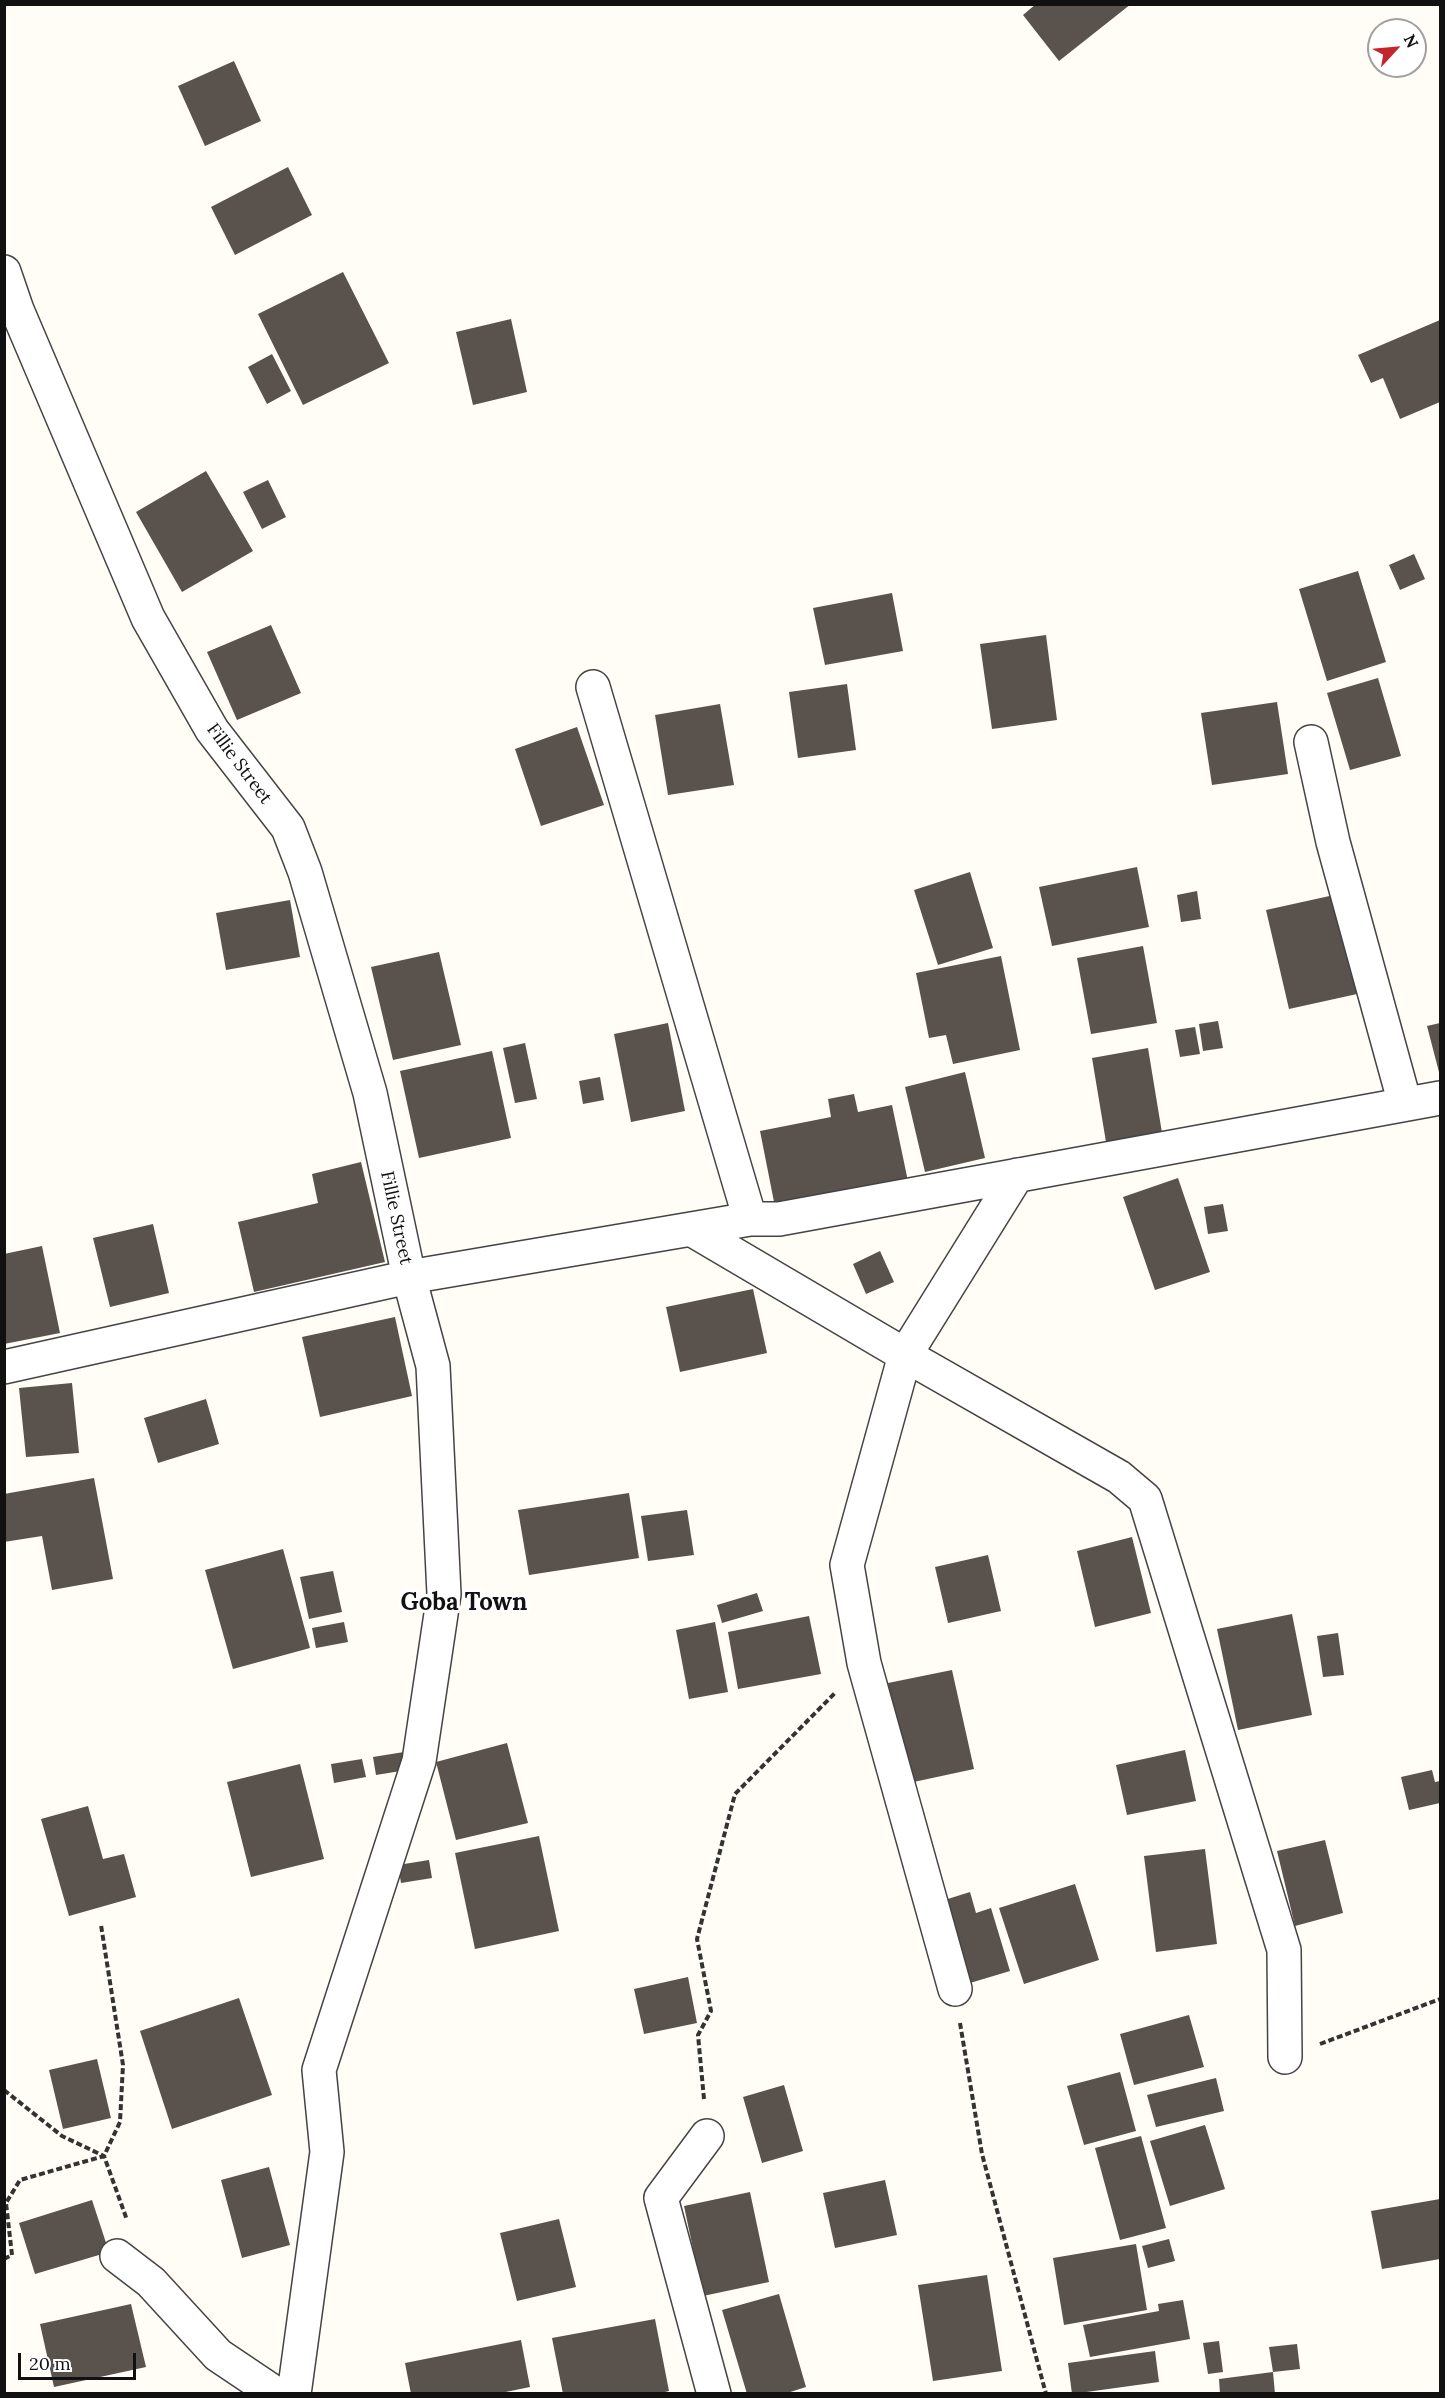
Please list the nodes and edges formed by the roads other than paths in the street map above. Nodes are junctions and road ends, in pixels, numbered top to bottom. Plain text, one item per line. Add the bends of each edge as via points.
1 (4, 272) edge
2 (593, 687) dead end
3 (1311, 742) dead end
4 (1440, 1098) edge
5 (1405, 1104) junction
6 (1017, 1175) junction
7 (750, 1219) junction
8 (691, 1229) junction
9 (409, 1277) junction
10 (905, 1355) junction
11 (4, 1367) edge
12 (955, 1989) road end
13 (1285, 2057) road end
14 (707, 2136) road end
15 (117, 2256) road end
16 (276, 2394) edge
17 (294, 2394) edge
18 (714, 2394) edge

1 - 9 street, Fillie Street via 148,618 212,730 288,828 305,872 370,1093
2 - 7 street
3 - 5 street via 1333,842
4 - 5 street
5 - 6 street
6 - 7 street via 779,1219
6 - 10 street
7 - 8 street
8 - 9 street
8 - 10 street
9 - 11 street
9 - 17 street, Fillie Street via 433,1366 444,1594 419,1761 319,2070 327,2152
10 - 12 street via 847,1565 864,1663
10 - 13 street via 1119,1477 1145,1499 1284,1950
14 - 18 street via 661,2198
15 - 16 street via 151,2282 218,2355

